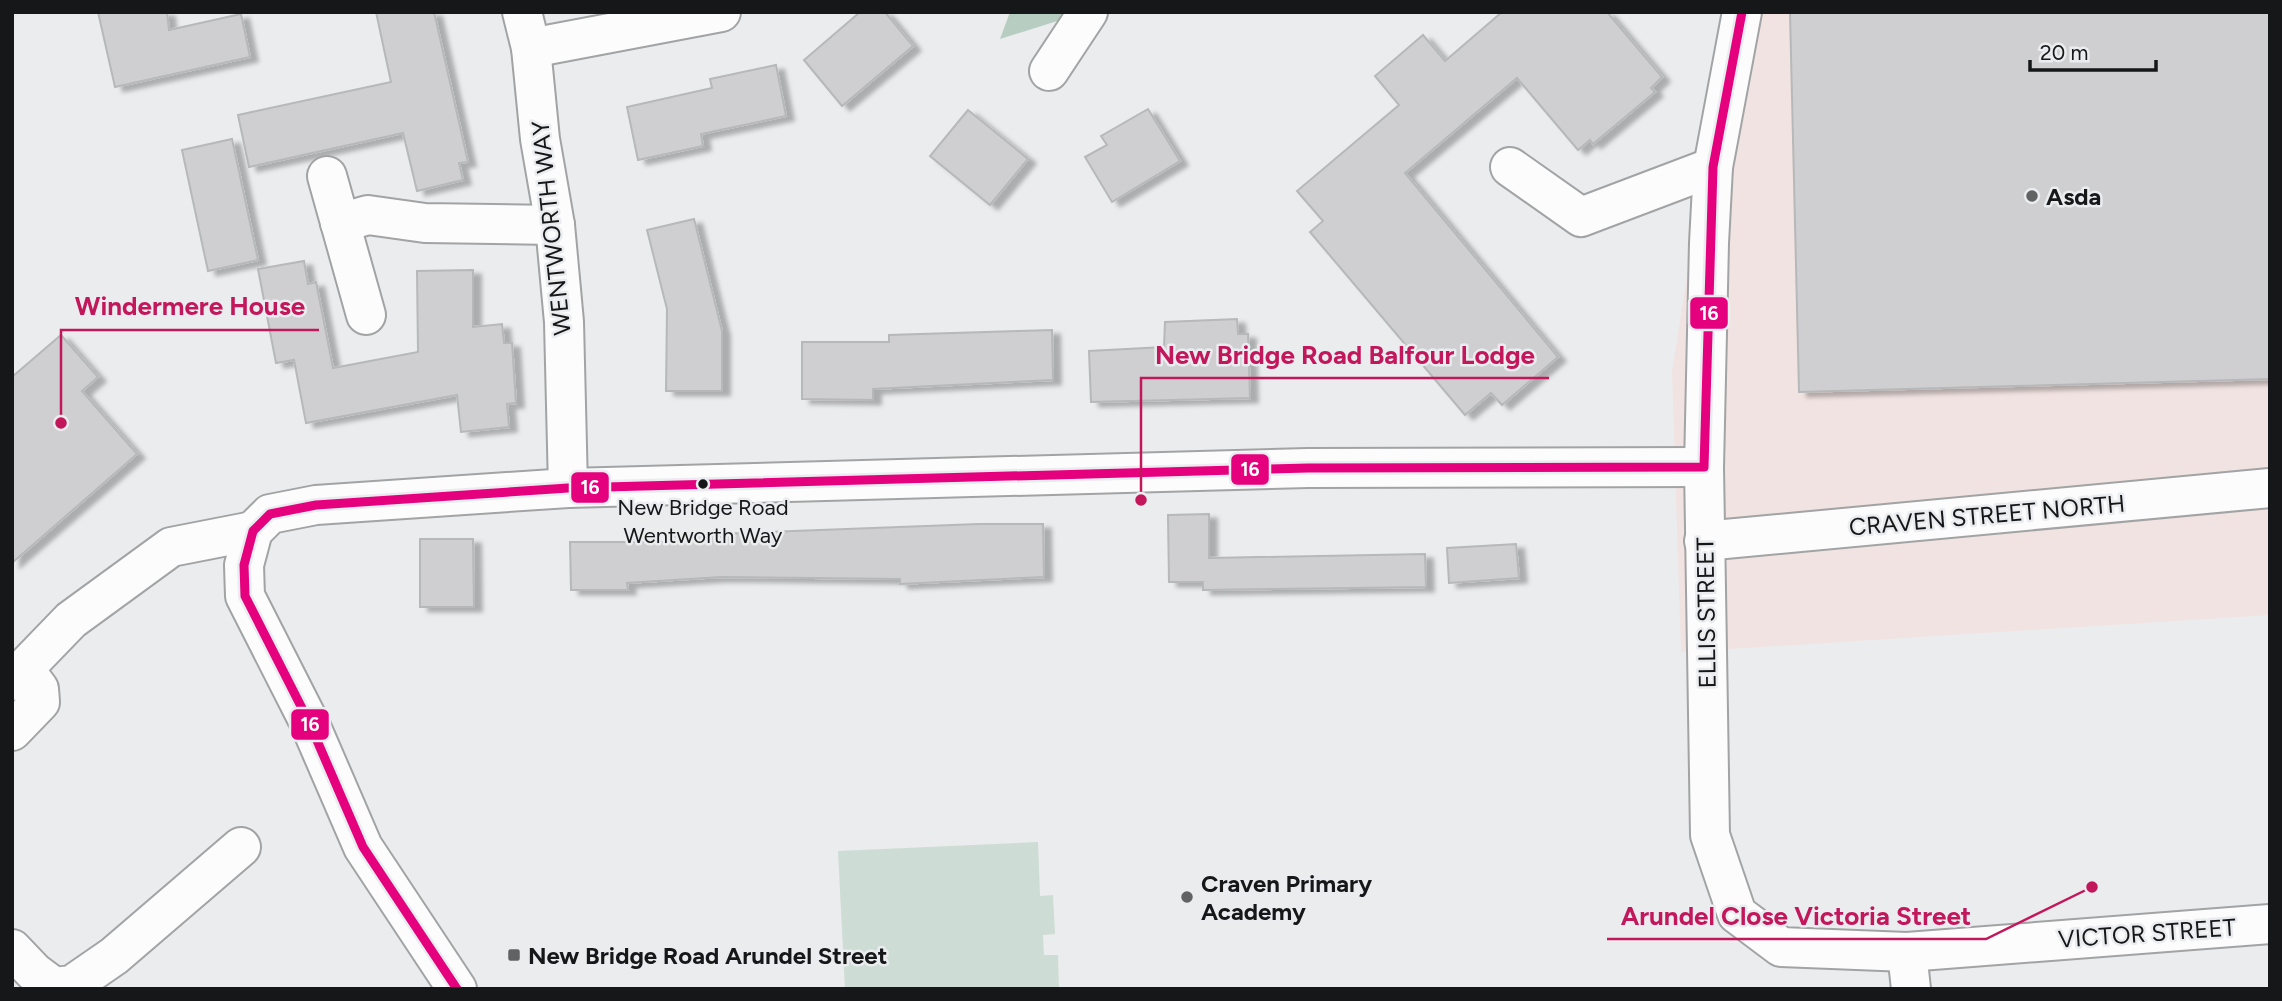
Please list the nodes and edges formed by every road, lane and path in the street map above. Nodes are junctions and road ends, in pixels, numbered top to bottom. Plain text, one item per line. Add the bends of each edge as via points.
1 (721, 12) edge
2 (1088, 12) edge
3 (1742, 12) edge
4 (526, 30) edge
5 (1049, 71) dead end
6 (1510, 167) dead end
7 (1713, 167) junction
8 (327, 176) dead end
9 (340, 223) junction
10 (555, 225) junction
11 (366, 315) dead end
12 (1704, 467) junction
13 (568, 488) junction
14 (2270, 488) edge
15 (253, 531) junction
16 (1704, 541) junction
17 (18, 675) edge
18 (12, 731) edge
19 (241, 847) dead end
20 (2270, 924) edge
21 (2024, 941) joint
22 (12, 949) edge
23 (1909, 970) edge
24 (457, 989) edge

1 - 4 street
2 - 5 street
3 - 7 street, ELLIS STREET
4 - 10 street, WENTWORTH WAY
6 - 7 street via 1581,217
7 - 12 street, ELLIS STREET
8 - 9 street
9 - 10 street via 368,215 425,223
9 - 11 street
10 - 13 street, WENTWORTH WAY via 564,322
12 - 13 street via 1308,468
12 - 16 street, ELLIS STREET
13 - 15 street via 316,505 270,513
14 - 16 street, CRAVEN STREET NORTH
15 - 17 street via 171,547 71,620
15 - 24 street via 244,565 246,596 309,722 363,847
16 - 23 street, ELLIS STREET via 1710,835 1737,914 1781,947
17 - 18 street via 39,689 40,702
19 - 22 street via 114,956 72,985 54,987
20 - 21 street, VICTOR STREET
21 - 23 street, ELLIS STREET

